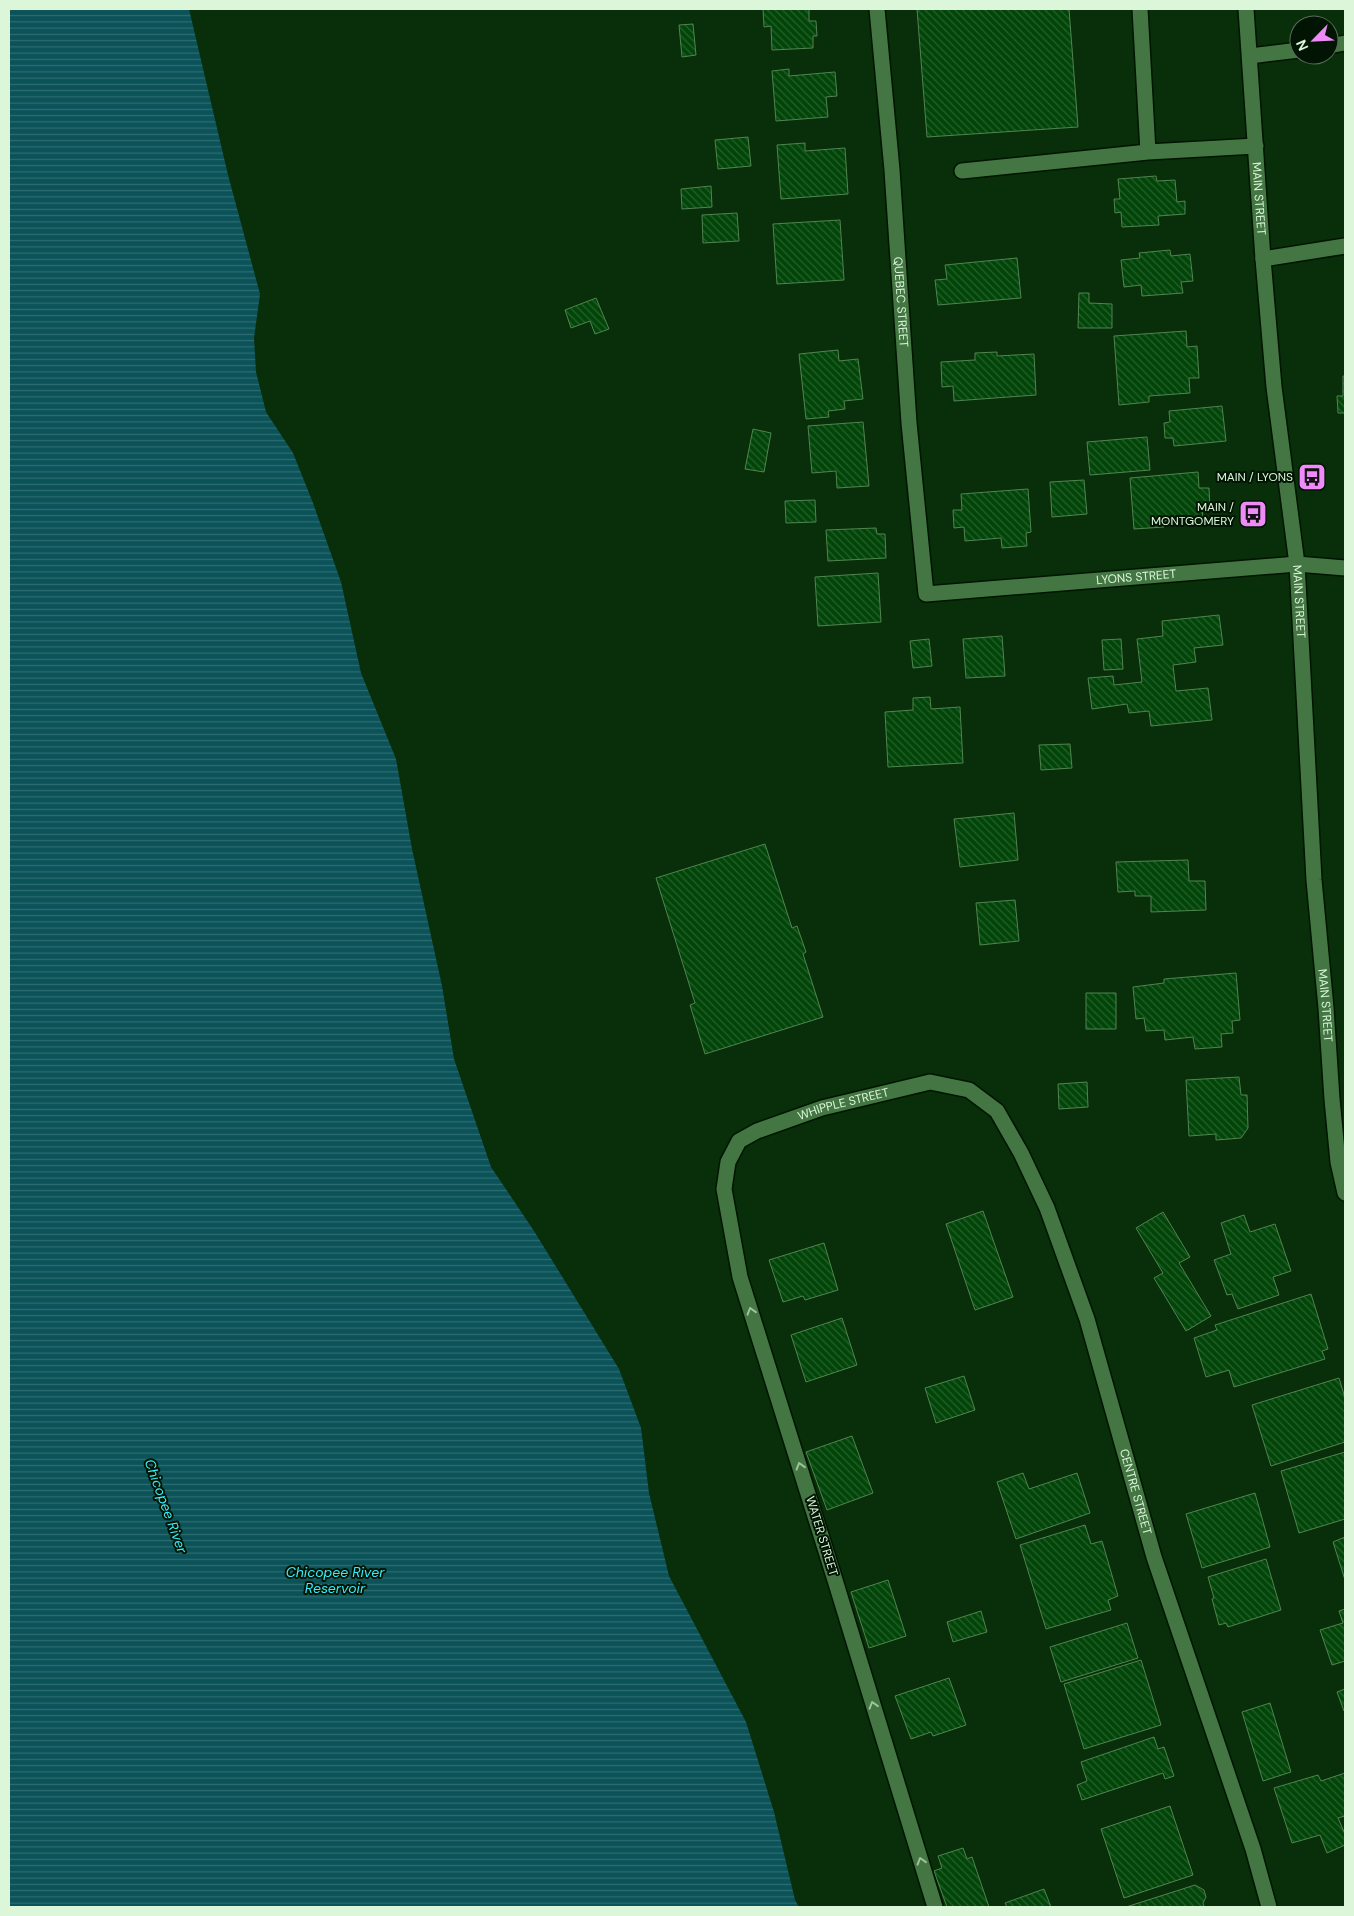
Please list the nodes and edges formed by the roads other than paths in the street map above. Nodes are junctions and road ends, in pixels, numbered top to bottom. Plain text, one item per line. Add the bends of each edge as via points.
1 (878, 9) edge
2 (1140, 9) edge
3 (1246, 9) edge
4 (1289, 51) edge
5 (1250, 56) junction
6 (1256, 146) junction
7 (1148, 152) junction
8 (962, 171) dead end
9 (1345, 246) edge
10 (1263, 258) junction
11 (1297, 564) junction
12 (1345, 568) edge
13 (926, 594) joint
14 (974, 1094) joint
15 (728, 1162) joint
16 (1345, 1194) edge
17 (935, 1907) edge
18 (1269, 1907) edge

1 - 13 street, QUEBEC STREET via 909,424
2 - 7 street
3 - 5 street, MAIN STREET
4 - 5 street
5 - 6 street, MAIN STREET
6 - 7 street
6 - 10 street, MAIN STREET
7 - 8 street
9 - 10 street
10 - 11 street, MAIN STREET via 1274,387
11 - 12 street, LYONS STREET
11 - 13 street, LYONS STREET
11 - 16 street, MAIN STREET via 1314,880 1333,1117
14 - 15 street, WHIPPLE STREET via 930,1082 822,1108 757,1130 739,1142
14 - 18 street, CENTRE STREET via 997,1111 1020,1153 1047,1208 1084,1309 1154,1557 1253,1849
17 -> 15 street, WATER STREET via 740,1277 724,1189

